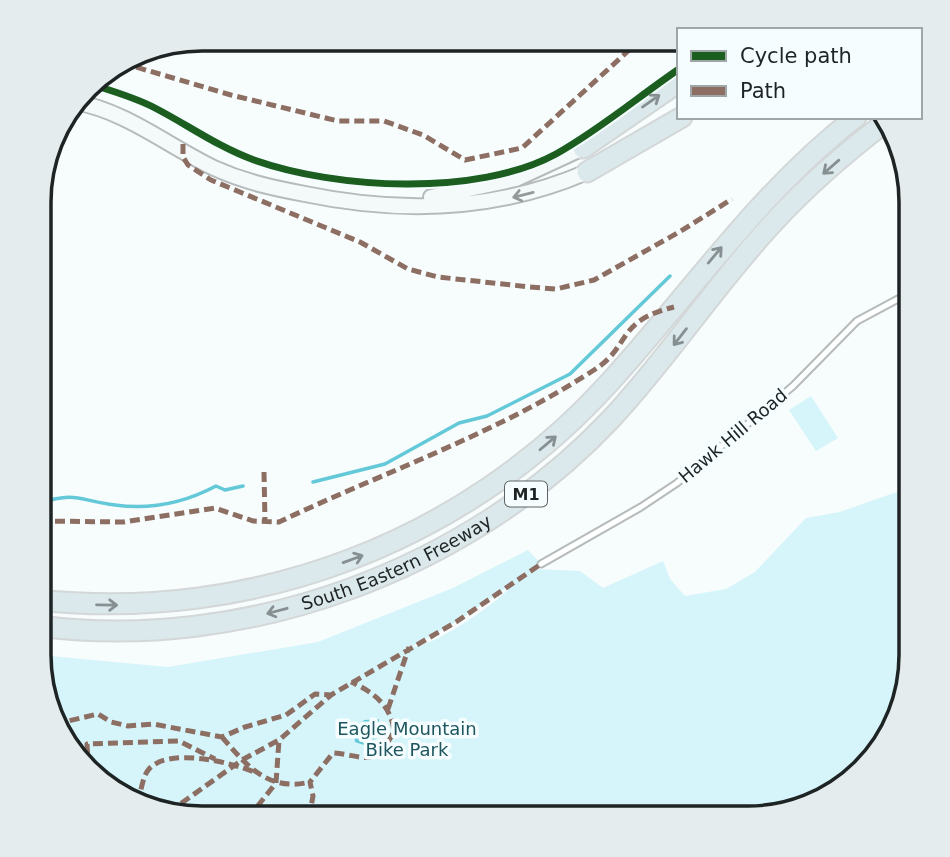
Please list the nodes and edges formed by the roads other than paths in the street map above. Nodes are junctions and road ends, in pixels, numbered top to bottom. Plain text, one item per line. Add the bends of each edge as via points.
1 (677, 83) edge
2 (89, 101) edge
3 (85, 106) edge
4 (679, 119) edge
5 (854, 119) edge
6 (879, 127) edge
7 (583, 148) joint
8 (587, 172) joint
9 (899, 298) edge
10 (541, 564) dead end
11 (51, 601) edge
12 (51, 627) edge

7 -> 1 highway
2 - 7 main road via 136,117 246,174 284,185 377,199 448,195 497,185
8 -> 3 main road via 523,196 480,203 408,207 334,200 242,181 139,126
4 - 8 highway
11 -> 5 highway, South Eastern Freeway / M1 via 139,605 257,589 369,554 462,505 566,428 646,342 756,208
6 -> 12 highway, South Eastern Freeway / M1 via 773,223 610,420 524,495 476,527 370,581 259,615 121,632
9 - 10 lane, Hawk Hill Road via 857,321 793,386 677,483

